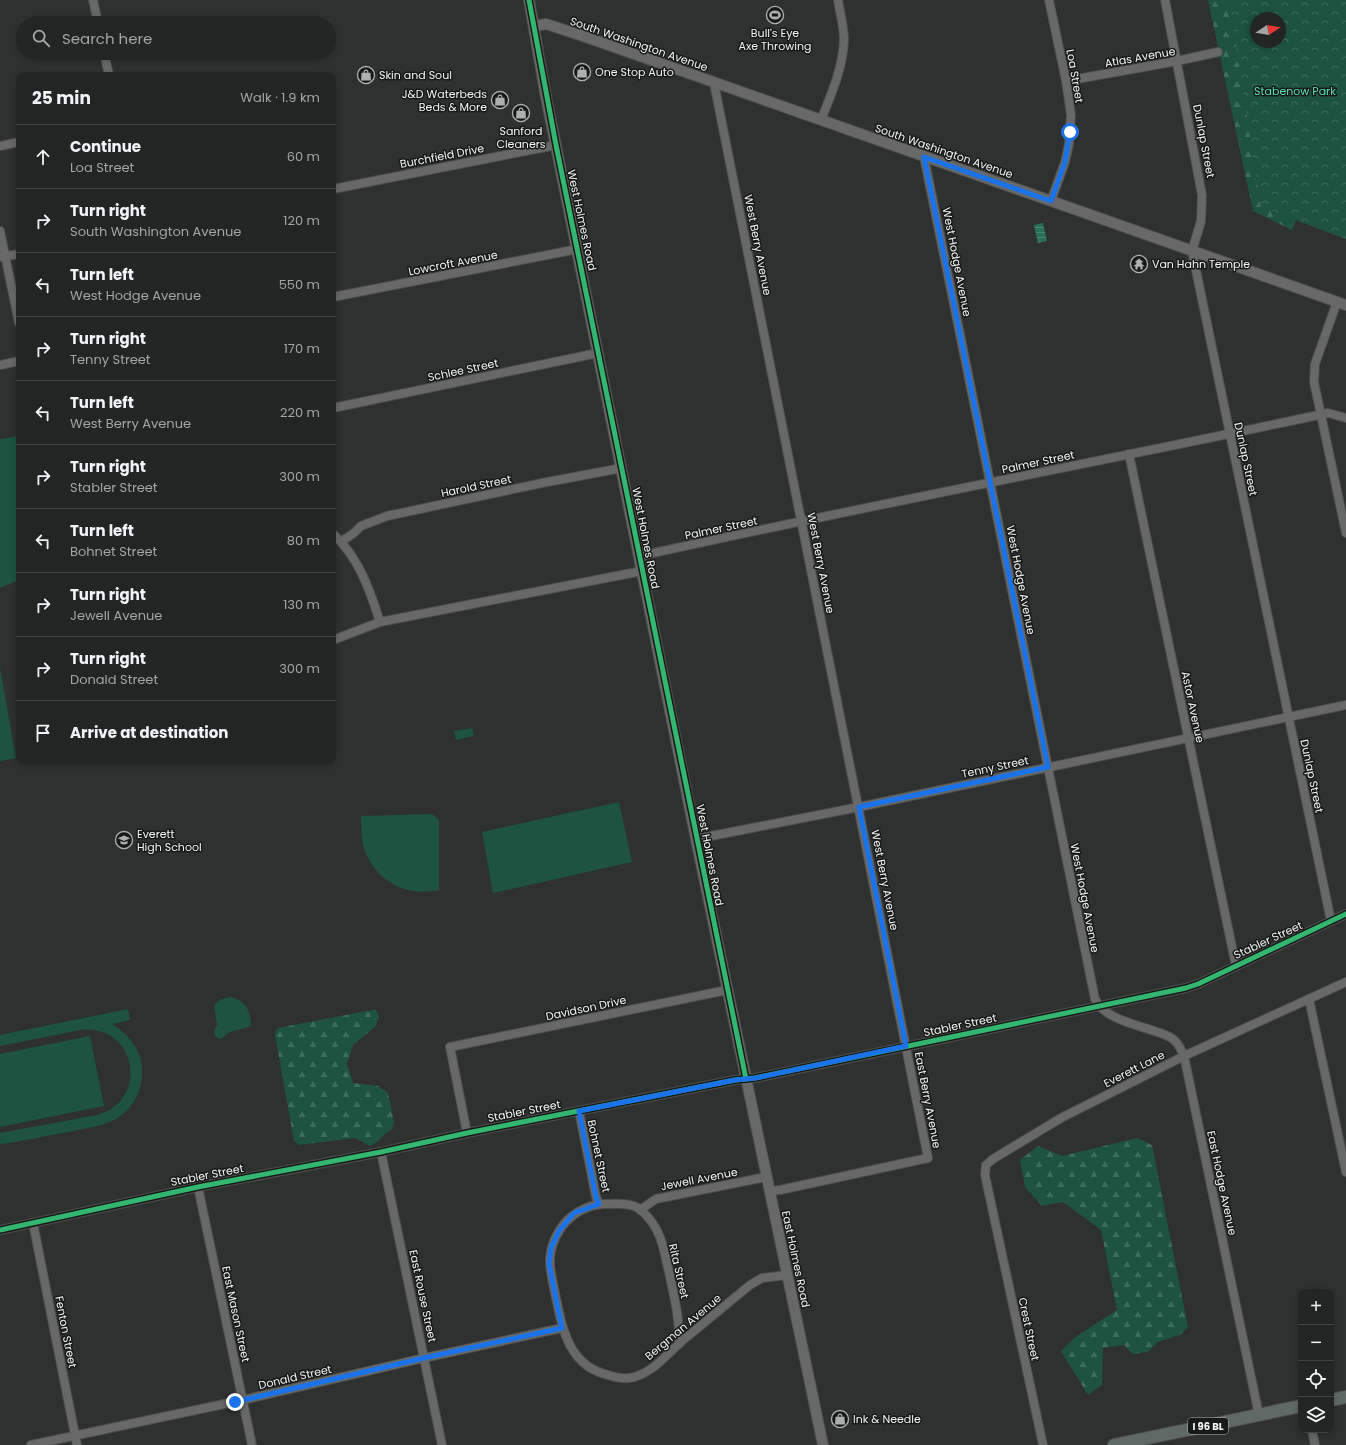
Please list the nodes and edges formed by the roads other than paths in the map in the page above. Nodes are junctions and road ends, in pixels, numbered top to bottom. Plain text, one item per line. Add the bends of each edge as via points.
1 (93, 0) edge
2 (529, 0) edge
3 (838, 0) edge
4 (1049, 0) edge
5 (1165, 0) edge
6 (96, 16) edge
7 (534, 26) junction
8 (1218, 52) dead end
9 (106, 60) edge
10 (1177, 61) junction
11 (108, 72) edge
12 (1066, 81) junction
13 (714, 83) junction
14 (820, 120) junction
15 (16, 143) edge
16 (556, 145) junction
17 (0, 146) edge
18 (924, 157) junction
19 (336, 188) edge
20 (1051, 201) junction
21 (0, 231) edge
22 (578, 249) junction
23 (1192, 251) junction
24 (16, 255) edge
25 (3, 257) edge
26 (336, 296) edge
27 (1342, 304) edge
28 (16, 311) edge
29 (598, 353) junction
30 (16, 362) edge
31 (0, 365) edge
32 (336, 407) edge
33 (1321, 414) junction
34 (1346, 418) edge
35 (1229, 433) junction
36 (1129, 454) junction
37 (622, 468) junction
38 (990, 483) junction
39 (801, 522) junction
40 (1346, 533) edge
41 (336, 536) edge
42 (342, 541) junction
43 (640, 556) junction
44 (642, 571) junction
45 (380, 622) junction
46 (336, 639) edge
47 (1346, 704) edge
48 (1288, 717) junction
49 (1188, 737) junction
50 (1048, 767) junction
51 (859, 807) junction
52 (696, 839) junction
53 (1346, 914) edge
54 (1330, 921) junction
55 (1236, 966) junction
56 (1346, 982) edge
57 (727, 990) junction
58 (1309, 999) junction
59 (1098, 1007) junction
60 (906, 1046) junction
61 (1184, 1056) junction
62 (746, 1079) junction
63 (579, 1111) junction
64 (467, 1133) junction
65 (381, 1152) junction
66 (1346, 1172) edge
67 (766, 1177) junction
68 (198, 1187) junction
69 (769, 1191) junction
70 (599, 1204) junction
71 (640, 1210) junction
72 (994, 1218) joint
73 (33, 1223) junction
74 (0, 1230) edge
75 (787, 1275) junction
76 (562, 1328) junction
77 (679, 1344) junction
78 (424, 1358) junction
79 (1346, 1397) edge
80 (1334, 1399) edge
81 (243, 1400) junction
82 (1298, 1407) edge
83 (1259, 1415) junction
84 (1313, 1433) edge
85 (75, 1436) junction
86 (31, 1445) edge
87 (77, 1445) edge
88 (252, 1445) edge
89 (442, 1445) edge
90 (823, 1445) edge
91 (1043, 1445) edge
92 (1114, 1445) edge
93 (1315, 1445) edge

1 - 6 street
2 - 7 street, West Holmes Road
3 - 14 street via 843,25 842,59
4 - 12 street, Loa Street
5 - 10 street, Dunlap Street
7 - 13 street, South Washington Avenue via 546,24
7 - 16 street, West Holmes Road
8 - 10 street, Atlas Avenue
9 - 11 street
10 - 12 street, Atlas Avenue
10 - 23 street, Dunlap Street via 1202,195 1201,221
12 - 20 street, Loa Street via 1071,115 1069,144
13 - 14 street, South Washington Avenue
13 - 39 street, West Berry Avenue
14 - 18 street, South Washington Avenue
15 - 17 street
16 - 19 street, Burchfield Drive
16 - 22 street, West Holmes Road
18 - 20 street, South Washington Avenue
18 - 38 street, West Hodge Avenue
20 - 23 street, South Washington Avenue
21 - 25 street
22 - 26 street, Lowcroft Avenue
22 - 29 street, West Holmes Road
23 - 27 street, South Washington Avenue
23 - 35 street, Dunlap Street
24 - 25 street
25 - 28 street
27 - 33 street via 1314,368 1314,382
29 - 32 street, Schlee Street
29 - 37 street, West Holmes Road
30 - 31 street
33 - 34 street, Palmer Street via 1334,413
33 - 35 street, Palmer Street
33 - 40 street
35 - 36 street, Palmer Street
35 - 48 street, Dunlap Street
36 - 38 street, Palmer Street
36 - 49 street, Astor Avenue
37 - 42 street, Harold Street via 387,516 361,526
37 - 43 street, West Holmes Road
38 - 39 street, Palmer Street
38 - 50 street, West Hodge Avenue
39 - 43 street, Palmer Street
39 - 51 street, West Berry Avenue
41 - 42 street
42 - 45 street via 354,558 373,599
43 - 44 street, West Holmes Road
44 - 45 street
44 - 52 street, West Holmes Road
45 - 46 street
47 - 48 street, Tenny Street
48 - 49 street, Tenny Street
48 - 54 street, Dunlap Street
49 - 50 street, Tenny Street
49 - 55 street, Astor Avenue
50 - 51 street, Tenny Street
50 - 59 street, West Hodge Avenue
51 - 52 street, Tenny Street
51 - 60 street, West Berry Avenue
52 - 57 street, West Holmes Road
53 - 54 street, Stabler Street
54 - 55 street, Stabler Street
55 - 59 street, Stabler Street via 1186,988
56 - 58 street, Everett Lane
57 - 62 street, West Holmes Road
57 - 64 street, Davidson Drive via 450,1047
58 - 61 street, Everett Lane
58 - 66 street
59 - 60 street, Stabler Street
59 - 61 street, East Hodge Avenue via 1109,1015 1174,1039
60 - 62 street, Stabler Street
60 - 69 street, East Berry Avenue via 928,1158
61 - 72 street, Everett Lane via 1061,1118 986,1165 984,1172
61 - 83 street, East Hodge Avenue
62 - 63 street, Stabler Street
62 - 67 street, East Holmes Road
63 - 64 street, Stabler Street
63 - 70 street, Bohnet Street
64 - 65 street, Stabler Street
65 - 68 street, Stabler Street
65 - 78 street, East Rouse Street
67 - 69 street, East Holmes Road
67 - 71 street, Jewell Avenue via 656,1199
68 - 73 street, Stabler Street
68 - 81 street, East Mason Street
69 - 75 street, East Holmes Road
70 - 71 street via 625,1205
70 - 76 street via 574,1213 559,1231 551,1248 549,1264
71 - 77 street, Rita Street via 653,1223 660,1237 675,1300
72 - 91 street, Crest Street
73 - 74 street, Stabler Street
73 - 85 street, Fenton Street
75 - 77 street, Bergman Avenue via 762,1278 750,1285
75 - 90 street, East Holmes Road
76 - 77 street, Bergman Avenue via 581,1362 596,1373 628,1379 653,1368
76 - 78 street, Donald Street
78 - 81 street, Donald Street
78 - 89 street, East Rouse Street
79 - 80 main road
81 - 85 street, Donald Street
81 - 88 street, East Mason Street
82 - 83 main road, I 96 BL
83 - 92 main road, I 96 BL
84 - 93 street
85 - 86 street, Donald Street
85 - 87 street, Fenton Street

